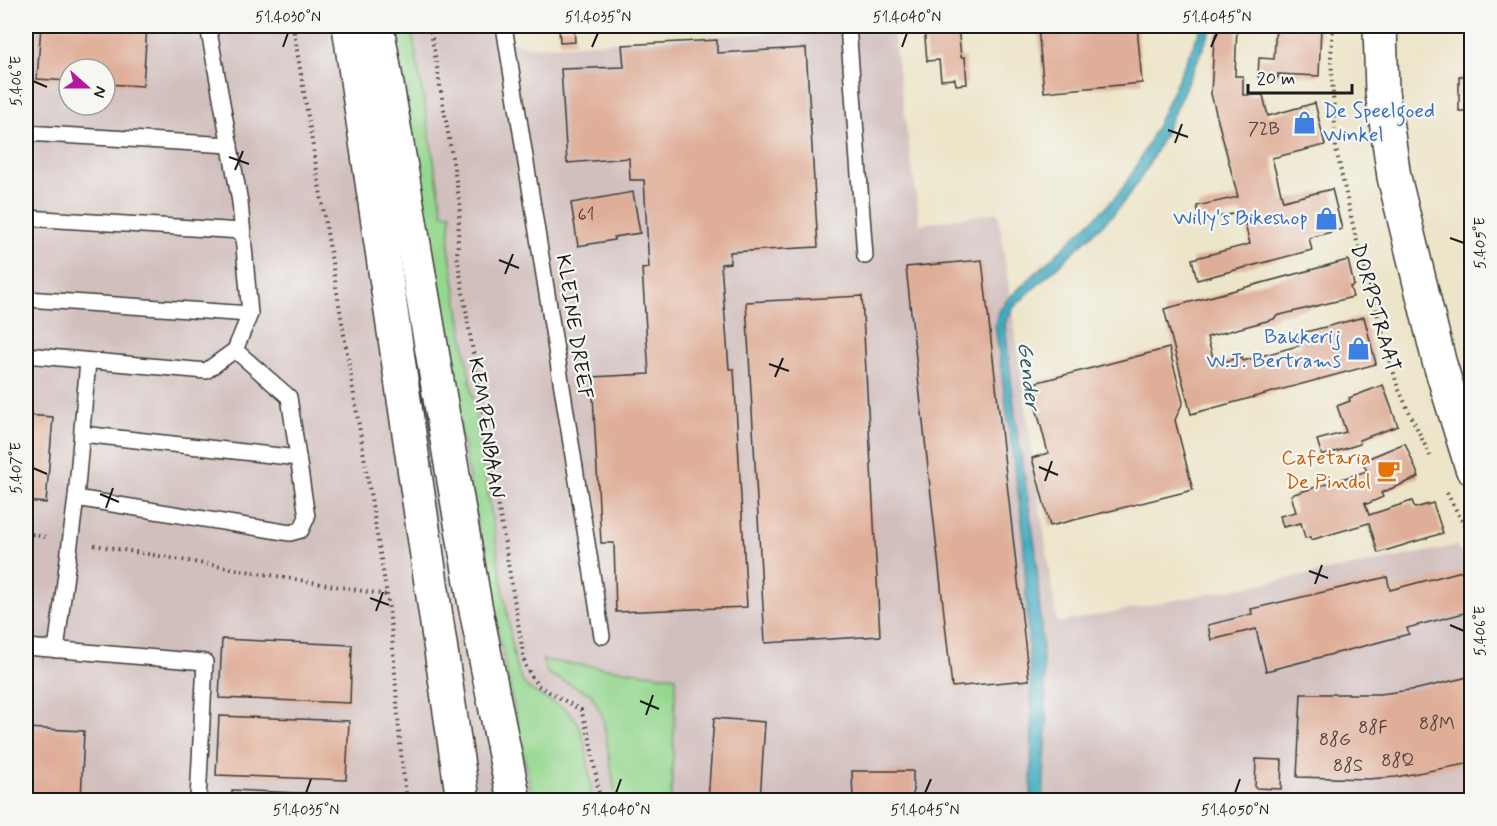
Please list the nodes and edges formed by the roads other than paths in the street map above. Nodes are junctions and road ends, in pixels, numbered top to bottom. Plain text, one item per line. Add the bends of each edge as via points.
1 (208, 26) edge
2 (349, 26) edge
3 (377, 26) edge
4 (504, 26) edge
5 (848, 26) edge
6 (1380, 26) edge
7 (26, 133) edge
8 (230, 145) junction
9 (26, 218) edge
10 (242, 231) junction
11 (865, 256) dead end
12 (26, 299) edge
13 (250, 314) junction
14 (235, 350) junction
15 (26, 355) edge
16 (88, 361) junction
17 (82, 434) junction
18 (298, 458) junction
19 (1472, 468) edge
20 (76, 498) junction
21 (602, 636) dead end
22 (26, 647) edge
23 (56, 650) junction
24 (198, 801) edge
25 (463, 801) edge
26 (514, 801) edge

1 - 8 lane
2 - 25 main road
3 - 26 main road, KEMPENBAAN via 473,594
4 - 21 lane, KLEINE DREEF
5 - 11 lane
6 - 19 main road via 1382,92 1394,177 1439,361
7 - 8 lane
8 - 10 lane
9 - 10 lane
10 - 13 lane
12 - 13 lane
13 - 14 lane
14 - 16 lane via 206,371
14 - 18 lane via 289,397
15 - 16 lane
16 - 17 lane
17 - 18 lane
17 - 20 lane
18 - 20 lane via 306,517 302,530 291,533
20 - 23 lane
22 - 23 lane
23 - 24 lane via 205,662

